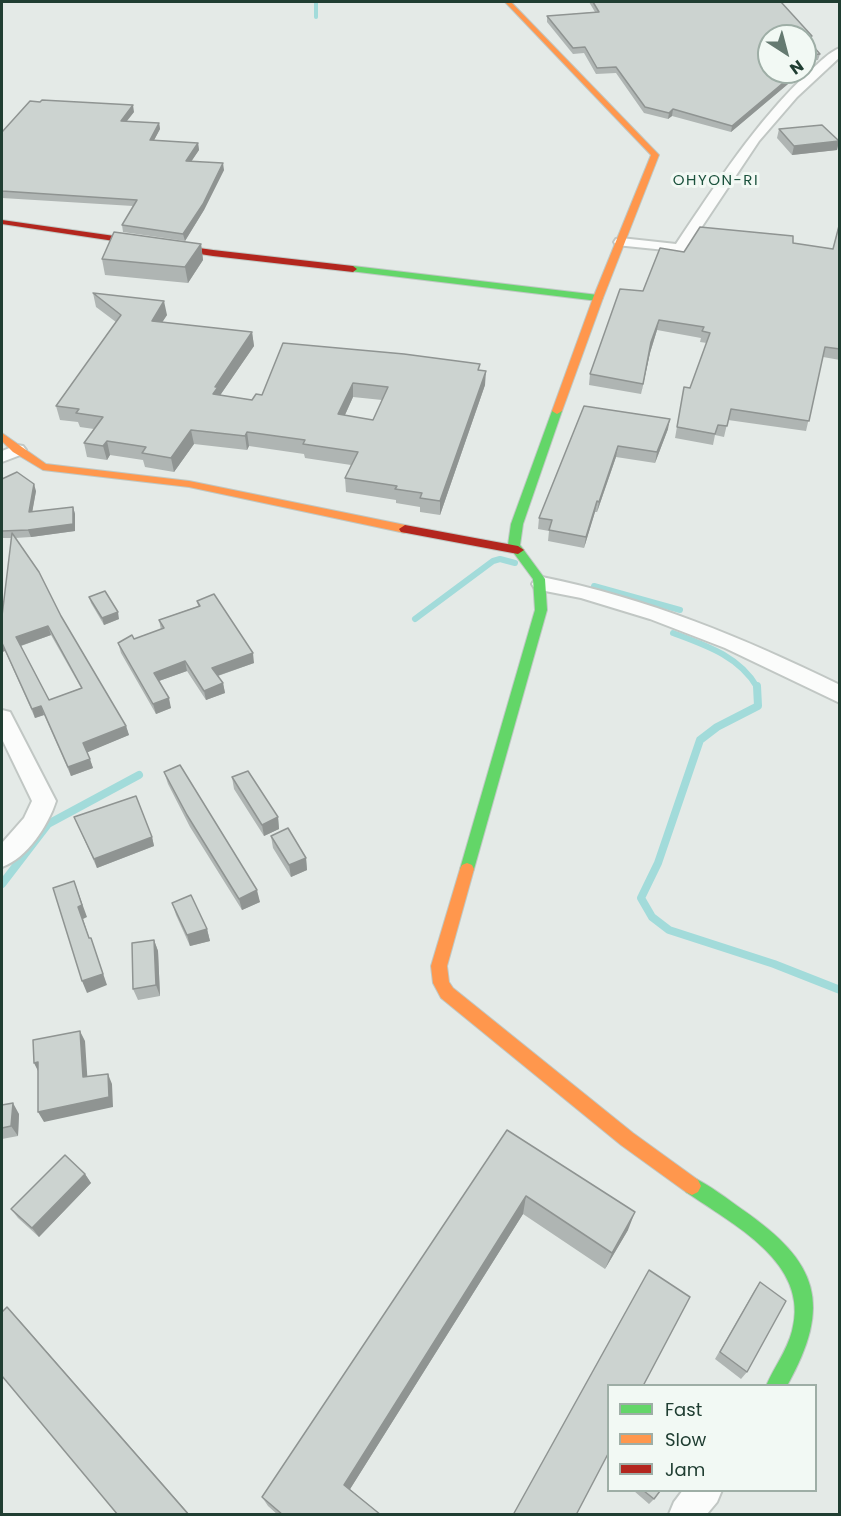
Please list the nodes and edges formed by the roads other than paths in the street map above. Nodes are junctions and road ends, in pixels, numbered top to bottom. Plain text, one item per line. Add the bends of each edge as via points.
1 (508, 2) edge
2 (840, 51) edge
3 (2, 222) edge
4 (621, 242) junction
5 (598, 298) junction
6 (2, 436) edge
7 (9, 453) edge
8 (518, 550) junction
9 (542, 584) junction
10 (840, 695) edge
11 (2, 718) edge
12 (2, 857) edge
13 (777, 1384) edge
14 (704, 1492) edge
15 (686, 1515) edge

1 - 4 street via 654,153
2 - 4 street via 767,122 680,249
3 - 5 street via 213,253
4 - 5 street
5 - 8 street via 517,524 514,545
6 - 7 street
7 - 8 street via 43,466 189,484
8 - 9 street
9 - 10 street via 592,595 692,628 766,658
9 - 13 street via 541,610 439,966 441,983 447,993 580,1104 788,1258 802,1282 805,1316 795,1350
11 - 12 street via 44,801 28,830
14 - 15 street

